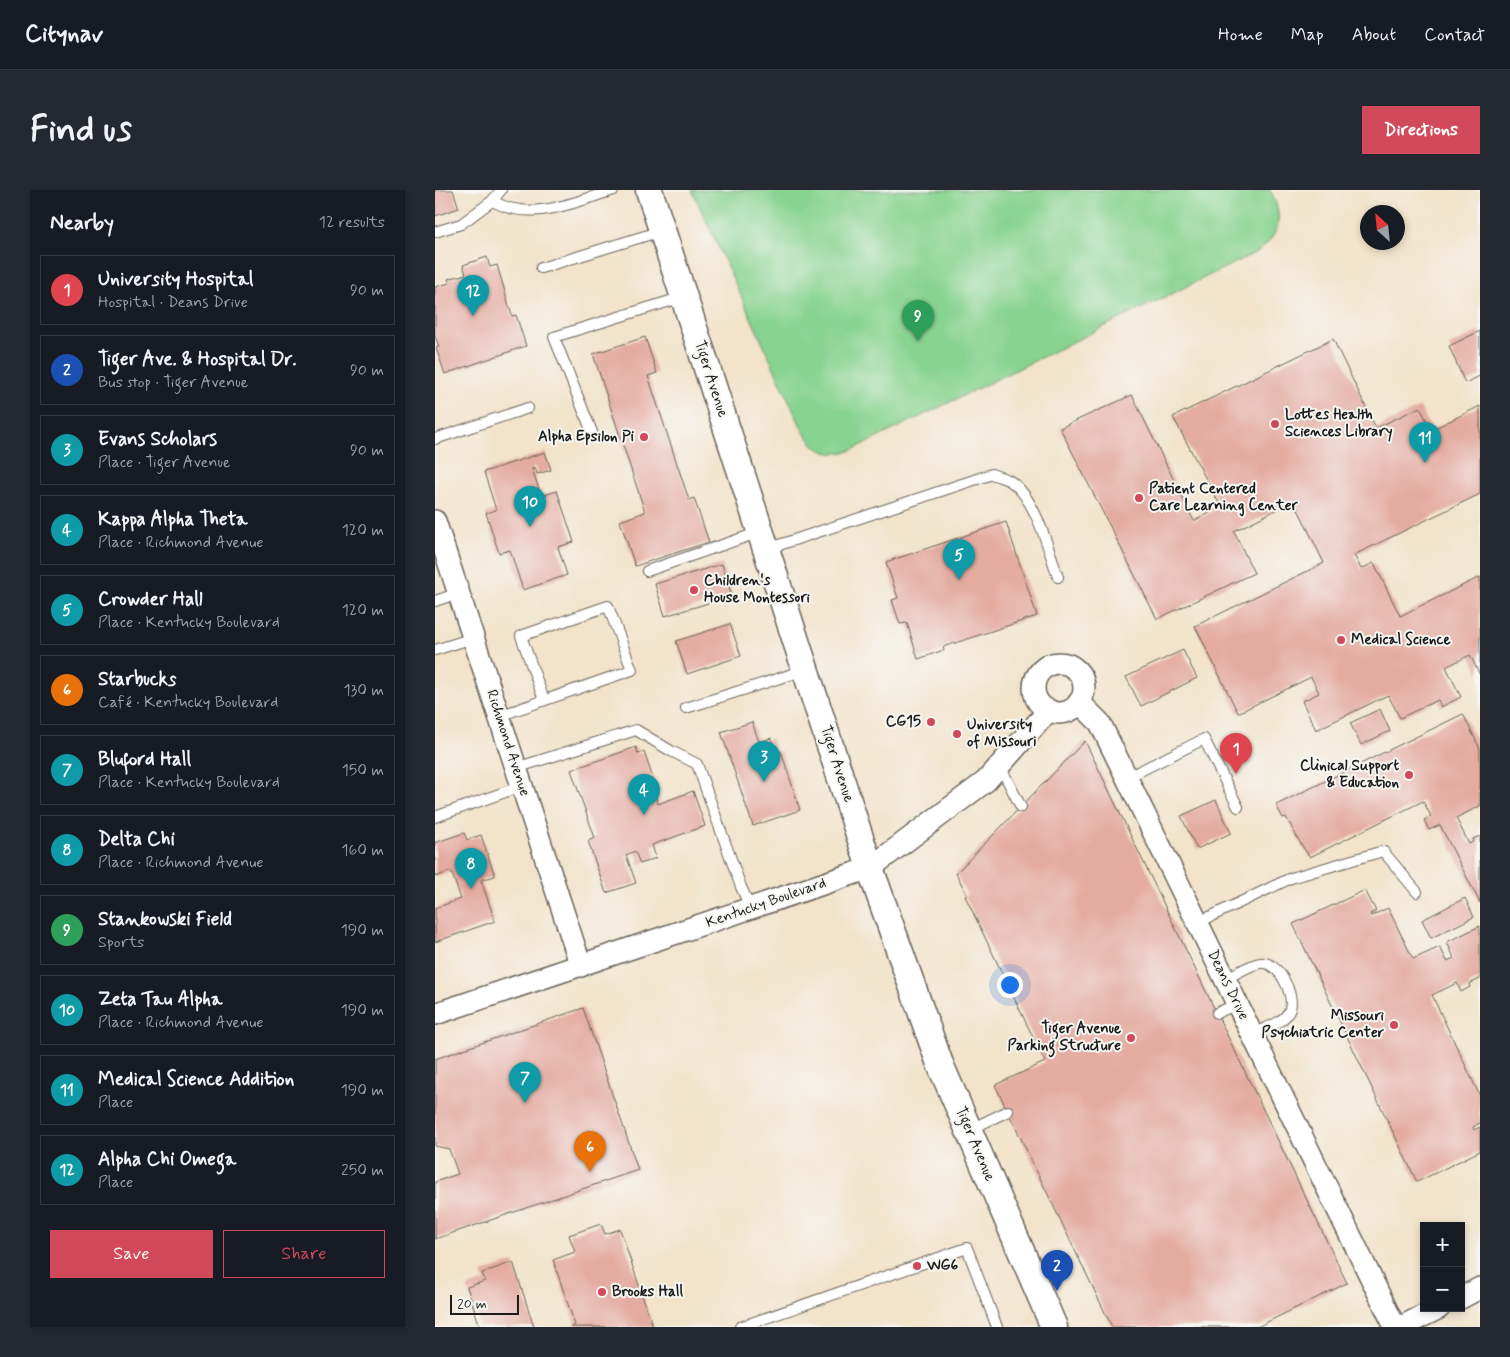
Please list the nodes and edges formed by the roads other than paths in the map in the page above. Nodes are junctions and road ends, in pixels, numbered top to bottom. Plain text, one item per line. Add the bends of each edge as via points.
1 (501, 190) edge
2 (614, 190) edge
3 (649, 190) edge
4 (492, 201) junction
5 (662, 230) junction
6 (435, 232) edge
7 (541, 268) dead end
8 (684, 296) junction
9 (527, 408) dead end
10 (592, 432) dead end
11 (435, 439) edge
12 (435, 521) edge
13 (764, 540) junction
14 (647, 571) dead end
15 (1058, 577) dead end
16 (459, 593) junction
17 (435, 602) edge
18 (473, 638) junction
19 (435, 650) edge
20 (806, 670) junction
21 (544, 700) junction
22 (1079, 702) junction
23 (685, 708) dead end
24 (1049, 710) junction
25 (499, 716) junction
26 (999, 766) junction
27 (519, 777) junction
28 (1126, 778) junction
29 (1021, 807) dead end
30 (1238, 807) dead end
31 (435, 817) edge
32 (871, 868) junction
33 (1417, 892) dead end
34 (751, 909) junction
35 (1197, 923) junction
36 (581, 966) junction
37 (1225, 979) junction
38 (1237, 1004) junction
39 (435, 1014) edge
40 (1217, 1014) dead end
41 (1252, 1034) junction
42 (1008, 1111) dead end
43 (969, 1130) junction
44 (1480, 1288) edge
45 (1465, 1296) edge
46 (1432, 1312) edge
47 (1413, 1324) edge
48 (740, 1327) edge
49 (997, 1327) edge
50 (1054, 1327) edge
51 (1395, 1327) edge

1 - 4 lane
2 - 4 lane via 555,208 514,209
3 - 5 street, Tiger Avenue
4 - 6 lane via 461,224
5 - 7 lane
5 - 8 street, Tiger Avenue
8 - 10 lane via 554,337
8 - 13 street, Tiger Avenue
9 - 11 lane
12 - 16 street, Richmond Avenue
13 - 14 lane
13 - 15 lane via 992,474 1011,482 1026,496
13 - 20 street, Tiger Avenue
16 - 17 lane
16 - 18 street, Richmond Avenue
18 - 19 lane
18 - 25 street, Richmond Avenue
20 - 23 lane
20 - 32 street, Tiger Avenue
21 - 21 lane via 632,670 608,606 521,636
21 - 25 lane
22 - 24 street via 1068,711
22 - 24 street via 1084,692 1081,675 1069,664 1053,663 1039,671 1033,686 1037,701
22 - 28 street, Deans Drive via 1100,723
24 - 26 street, Kentucky Boulevard
25 - 27 street, Richmond Avenue
26 - 29 lane
26 - 32 street, Kentucky Boulevard via 986,781
27 - 31 lane
27 - 34 lane via 637,730 697,764
27 - 36 street, Richmond Avenue
28 - 30 lane via 1204,739
28 - 35 street, Deans Drive
32 - 34 street, Kentucky Boulevard
32 - 43 street, Tiger Avenue via 940,1064
33 - 35 lane via 1383,851 1291,878
34 - 36 street, Kentucky Boulevard
35 - 37 street, Deans Drive
36 - 39 street, Kentucky Boulevard
37 - 38 street, Deans Drive
37 - 41 lane via 1259,962 1269,963 1278,971 1291,996 1290,1009 1284,1018
38 - 40 lane
38 - 41 street, Deans Drive
41 - 51 street, Deans Drive
42 - 43 lane
43 - 50 street, Tiger Avenue
44 - 45 street
46 - 47 street
48 - 49 lane via 967,1248

